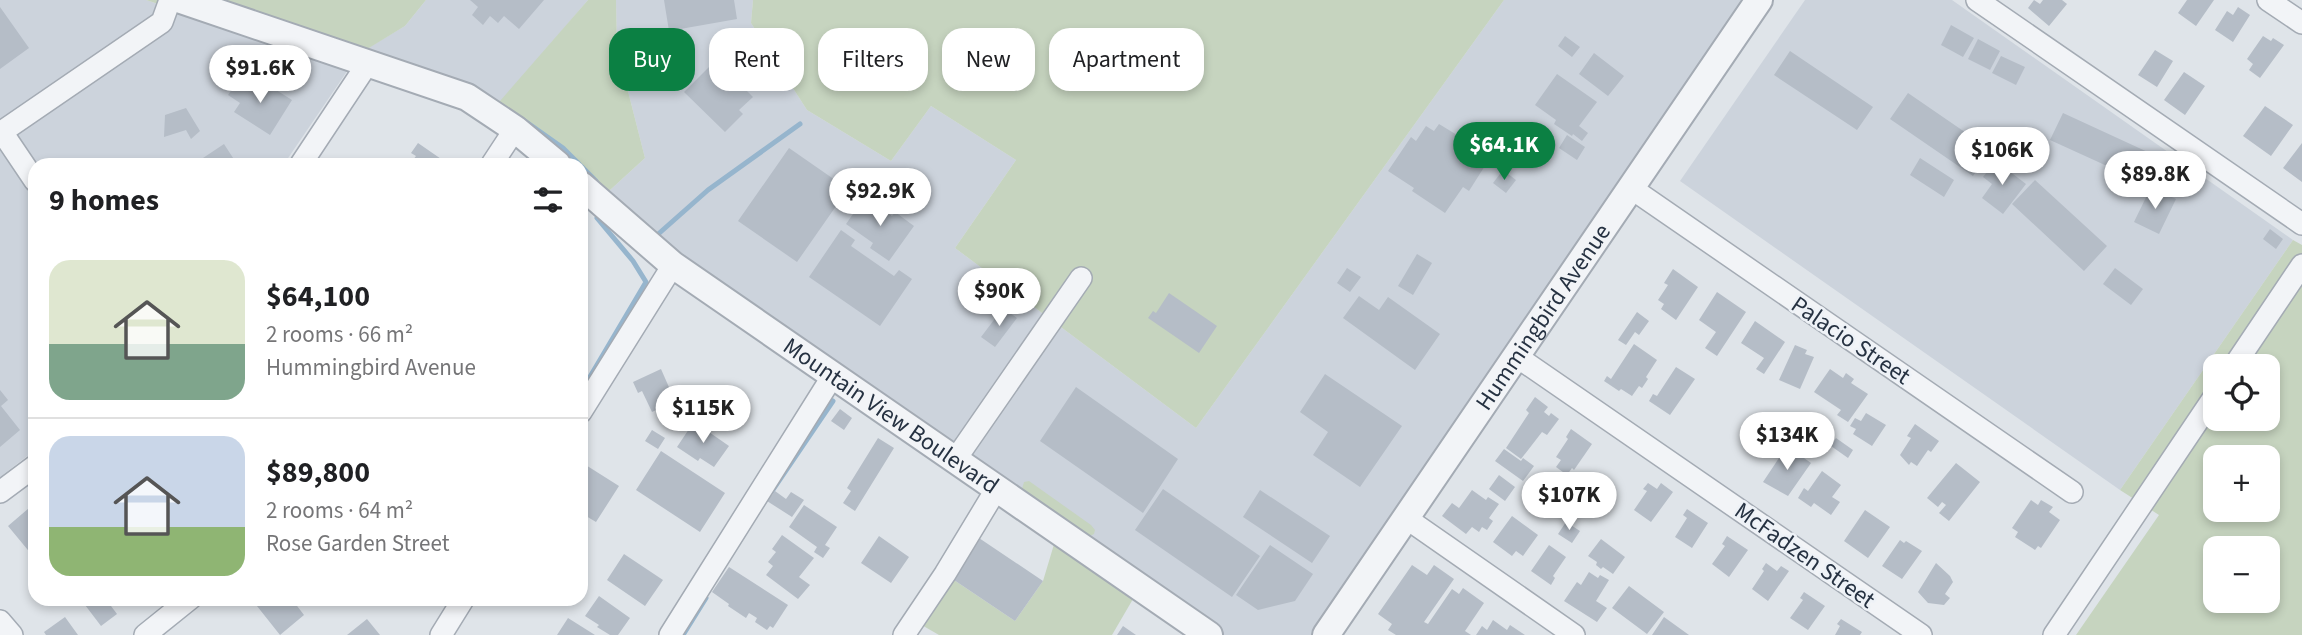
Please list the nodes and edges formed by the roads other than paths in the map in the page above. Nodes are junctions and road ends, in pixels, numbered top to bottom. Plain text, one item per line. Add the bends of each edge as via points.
1 (170, 0) edge
2 (181, 0) edge
3 (1759, 0) edge
4 (1977, 0) edge
5 (2268, 0) edge
6 (2302, 23) edge
7 (368, 62) junction
8 (515, 129) junction
9 (1, 132) edge
10 (305, 158) edge
11 (496, 158) edge
12 (550, 158) edge
13 (28, 171) edge
14 (1631, 188) junction
15 (588, 191) edge
16 (2302, 224) edge
17 (673, 265) junction
18 (2302, 265) edge
19 (1081, 278) dead end
20 (2242, 354) edge
21 (1516, 356) junction
22 (832, 377) junction
23 (588, 401) edge
24 (2203, 413) edge
25 (956, 460) junction
26 (28, 471) edge
27 (997, 488) junction
28 (0, 492) edge
29 (2072, 492) dead end
30 (1406, 518) junction
31 (181, 606) edge
32 (459, 606) edge
33 (0, 621) edge
34 (12, 635) edge
35 (145, 635) edge
36 (441, 635) edge
37 (670, 635) edge
38 (904, 635) edge
39 (1209, 635) edge
40 (1326, 635) edge
41 (1574, 635) edge
42 (1921, 635) edge
43 (2054, 635) edge

1 - 9 street via 162,22
2 - 7 street
3 - 14 street, Hummingbird Avenue
4 - 16 street
5 - 6 street
7 - 8 street via 467,97
7 - 10 street
8 - 11 street
8 - 12 street
9 - 13 street
14 - 21 street, Hummingbird Avenue
14 - 29 street, Palacio Street
15 - 17 street, Mountain View Boulevard
17 - 22 street, Mountain View Boulevard
17 - 23 street
18 - 20 street
19 - 25 street
21 - 30 street, Hummingbird Avenue
21 - 42 street, McFadzen Street
22 - 25 street, Mountain View Boulevard
22 - 37 street
24 - 43 street
25 - 27 street, Mountain View Boulevard
26 - 28 street
27 - 38 street
27 - 39 street, Mountain View Boulevard
30 - 40 street, Hummingbird Avenue
30 - 41 street
31 - 35 street
32 - 36 street
33 - 34 street

